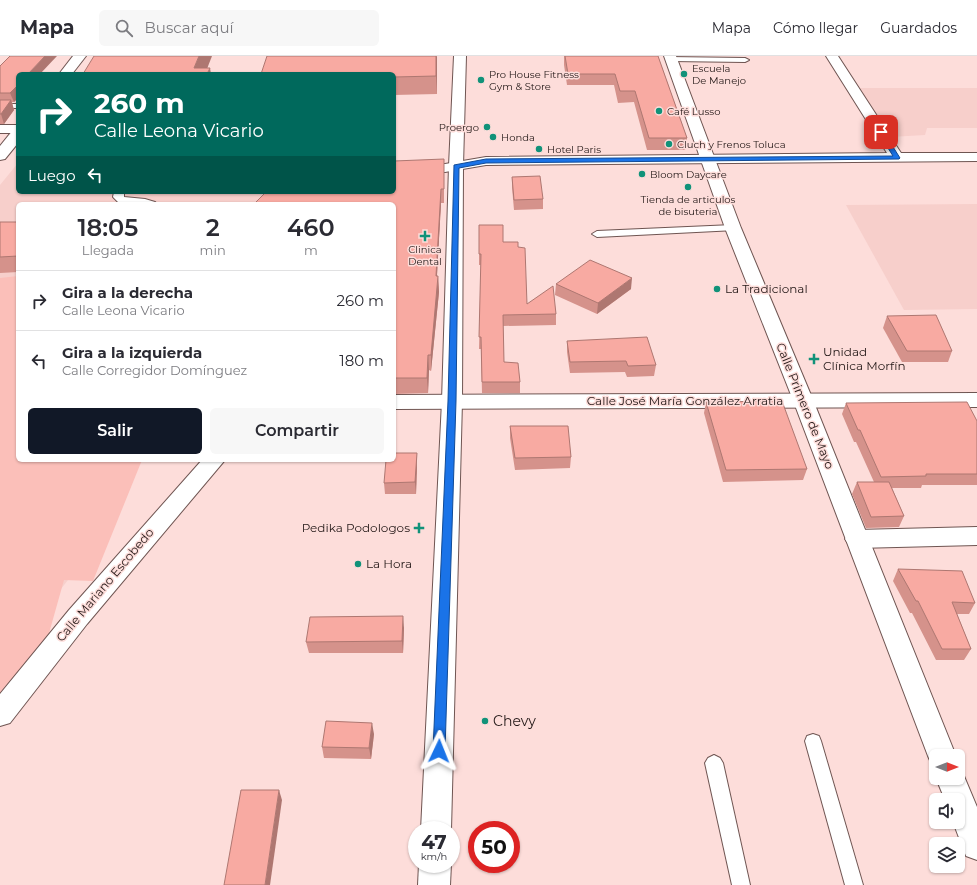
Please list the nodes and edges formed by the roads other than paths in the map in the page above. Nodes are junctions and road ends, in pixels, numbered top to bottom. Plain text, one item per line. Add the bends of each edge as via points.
1 (80, 56) edge
2 (460, 56) edge
3 (832, 56) edge
4 (670, 58) edge
5 (745, 60) dead end
6 (67, 72) edge
7 (0, 106) edge
8 (16, 106) edge
9 (0, 129) edge
10 (16, 129) edge
11 (16, 136) edge
12 (0, 156) edge
13 (977, 157) edge
14 (897, 158) junction
15 (706, 160) junction
16 (456, 166) junction
17 (396, 169) edge
18 (119, 194) edge
19 (145, 202) edge
20 (733, 228) junction
21 (597, 234) dead end
22 (803, 400) junction
23 (977, 400) edge
24 (452, 401) junction
25 (396, 402) edge
26 (212, 462) edge
27 (977, 536) edge
28 (857, 539) junction
29 (0, 714) edge
30 (813, 741) dead end
31 (939, 749) edge
32 (714, 763) dead end
33 (954, 785) edge
34 (436, 821) edge
35 (977, 845) edge
36 (435, 873) edge
37 (434, 885) edge
38 (741, 885) edge
39 (854, 885) edge

1 - 6 main road
2 - 16 main road
3 - 14 main road
4 - 5 lane
4 - 15 main road, Calle Primero de Mayo
7 - 8 lane
9 - 10 main road
11 - 12 main road
13 - 14 main road
14 - 15 main road
15 - 16 main road via 486,161
15 - 20 main road, Calle Primero de Mayo
16 - 17 main road
16 - 24 main road
18 - 19 lane via 121,200
20 - 21 lane
20 - 22 main road, Calle Primero de Mayo
22 - 23 main road, Calle José María González Arratia
22 - 24 main road, Calle José María González Arratia
22 - 28 main road, Calle Primero de Mayo
24 - 25 main road, Calle José María González Arratia
24 - 34 main road
26 - 29 main road, Calle Mariano Escobedo via 78,617
27 - 28 main road
28 - 31 main road, Calle Primero de Mayo
30 - 39 lane
32 - 38 lane
33 - 35 main road
36 - 37 main road

